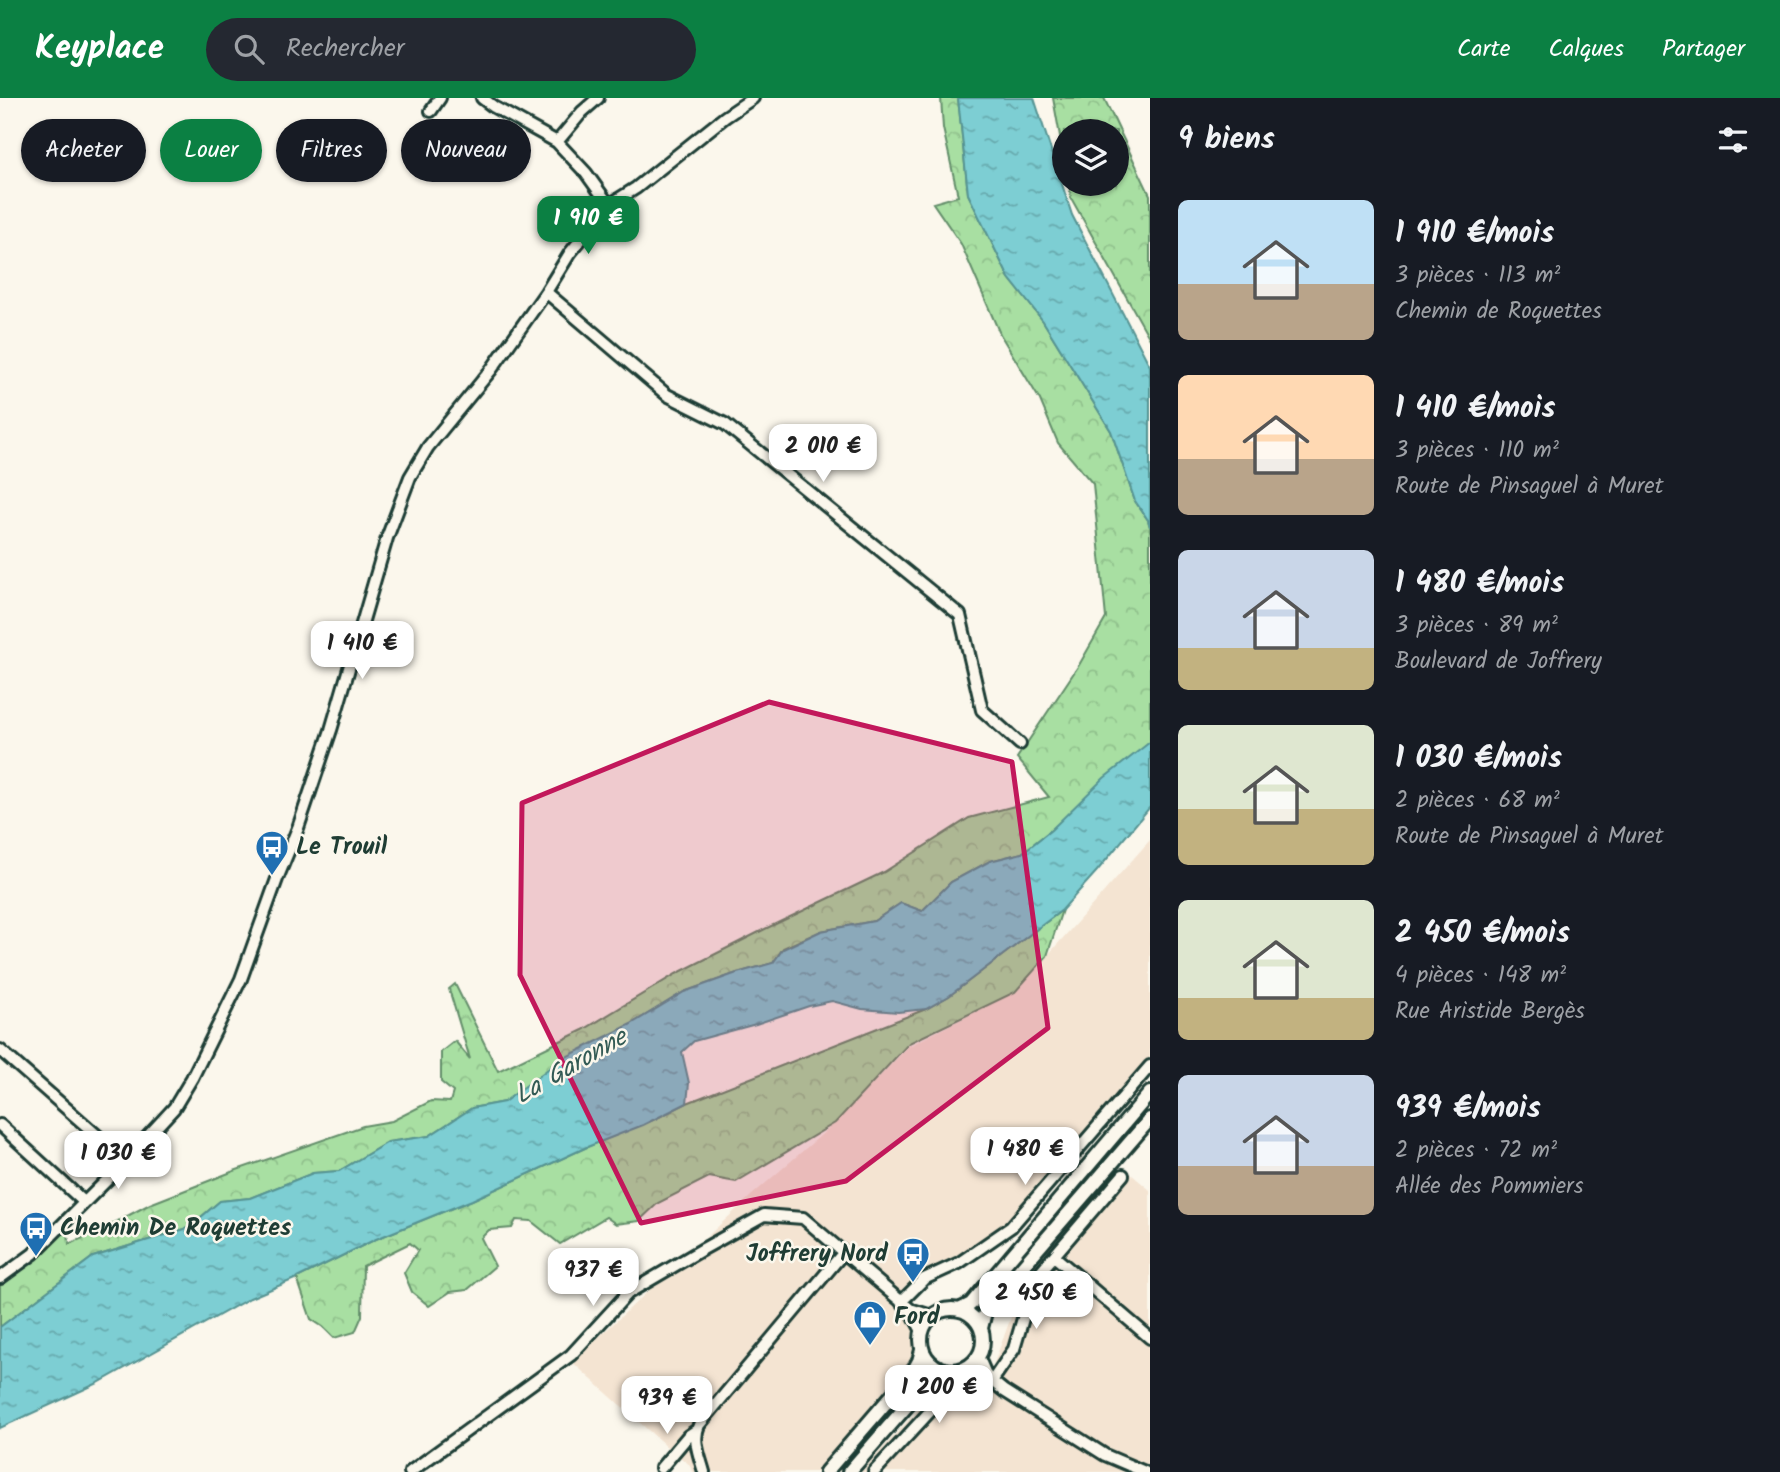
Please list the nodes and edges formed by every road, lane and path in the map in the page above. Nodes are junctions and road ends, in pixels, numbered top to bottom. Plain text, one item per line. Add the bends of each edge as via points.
1 (440, 98) edge
2 (482, 98) edge
3 (598, 98) edge
4 (753, 98) edge
5 (431, 111) dead end
6 (556, 142) junction
7 (609, 205) junction
8 (546, 292) junction
9 (1020, 744) dead end
10 (0, 1050) edge
11 (1150, 1066) edge
12 (1150, 1094) edge
13 (1150, 1119) edge
14 (0, 1125) edge
15 (127, 1159) junction
16 (1123, 1175) dead end
17 (84, 1202) junction
18 (844, 1252) junction
19 (1054, 1256) junction
20 (3, 1272) edge
21 (905, 1305) junction
22 (959, 1310) junction
23 (932, 1316) junction
24 (981, 1328) junction
25 (922, 1331) junction
26 (1150, 1338) edge
27 (922, 1350) junction
28 (978, 1356) junction
29 (968, 1367) junction
30 (943, 1370) junction
31 (990, 1379) junction
32 (697, 1430) junction
33 (661, 1468) dead end
34 (410, 1472) edge
35 (704, 1472) edge
36 (826, 1472) edge
37 (849, 1472) edge
38 (874, 1472) edge
39 (1145, 1472) edge

1 - 5 street
2 - 6 street
3 - 6 street
4 - 7 street
6 - 7 street
7 - 8 street
8 - 9 street via 667,396 725,424 960,615 982,710
8 - 15 street via 410,477 387,538 314,784 241,979 174,1108
10 - 15 street
11 - 21 street via 1012,1227 958,1263 924,1279
12 - 22 main road via 979,1295
13 - 24 main road via 990,1304
14 - 17 street
15 - 17 street
16 - 19 street
17 - 20 street via 33,1254
18 - 21 street
18 - 32 street
18 - 34 street via 803,1217 764,1215 628,1293 571,1355
19 - 26 street
19 - 31 street via 1035,1278 1014,1349
21 - 23 street
21 - 25 street
22 - 23 main road
22 - 24 main road
23 - 25 main road
24 - 28 main road
25 - 27 main road
27 - 30 main road via 930,1363
27 - 36 main road via 914,1370
28 - 29 main road
28 - 31 street
29 - 30 main road
29 - 31 street
30 - 37 main road
31 - 38 street via 968,1394 946,1397
31 - 39 street via 1105,1455
32 - 33 street
32 - 35 street

